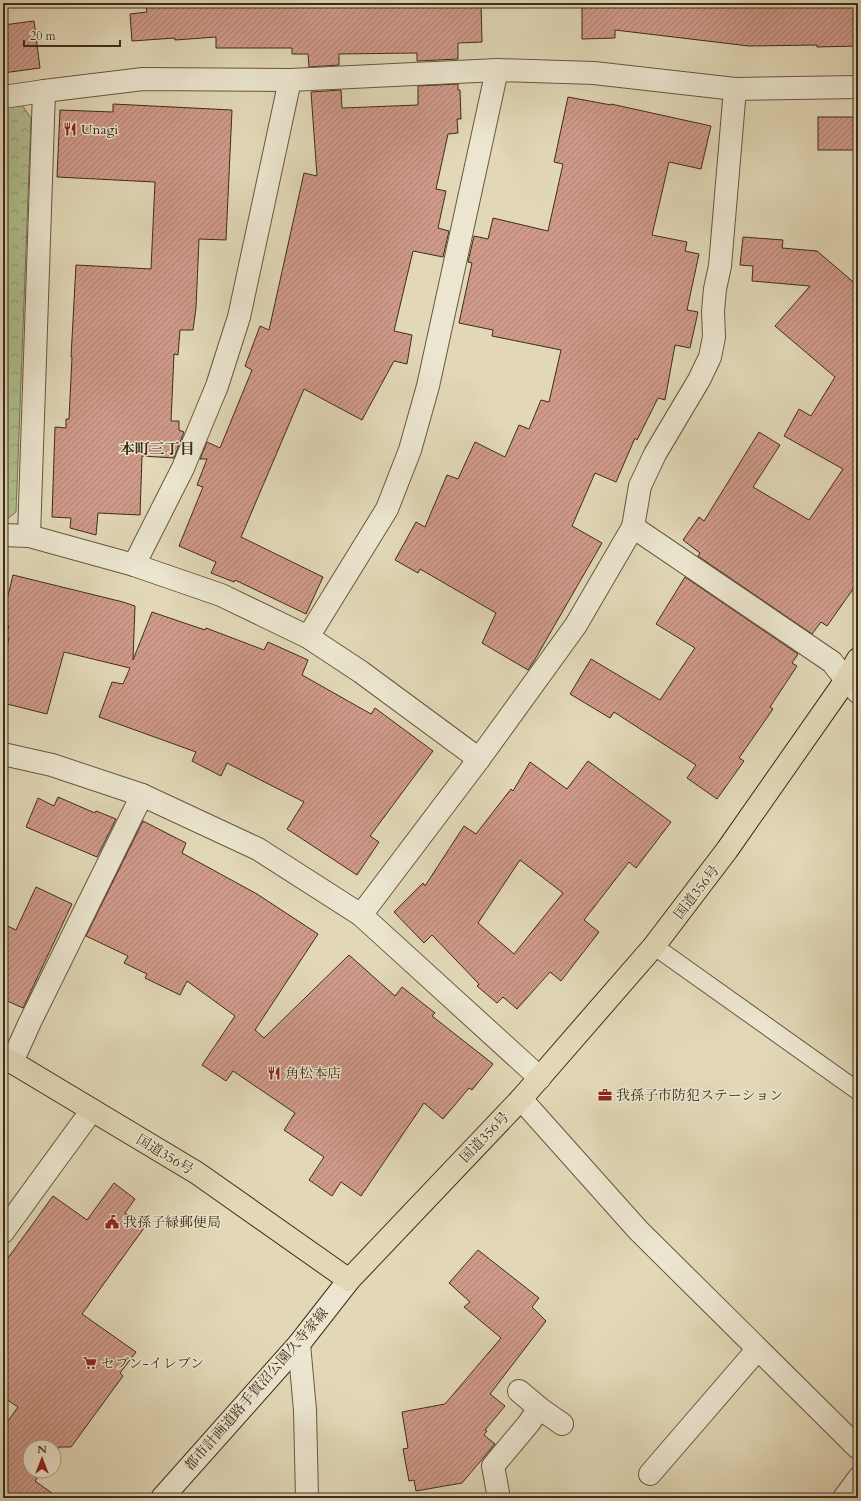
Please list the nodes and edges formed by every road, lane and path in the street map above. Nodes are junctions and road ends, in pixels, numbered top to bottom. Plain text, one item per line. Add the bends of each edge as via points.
1 (497, 70) junction
2 (290, 80) junction
3 (858, 87) edge
4 (735, 89) junction
5 (44, 90) junction
6 (3, 97) edge
7 (633, 527) junction
8 (3, 535) edge
9 (29, 536) junction
10 (134, 565) junction
11 (308, 638) junction
12 (858, 659) edge
13 (852, 686) edge
14 (3, 754) edge
15 (479, 759) junction
16 (142, 795) junction
17 (361, 915) junction
18 (654, 946) junction
19 (7, 1060) edge
20 (540, 1078) junction
21 (858, 1092) edge
22 (521, 1099) junction
23 (92, 1110) junction
24 (3, 1232) edge
25 (349, 1280) junction
26 (299, 1344) junction
27 (757, 1350) junction
28 (519, 1391) dead end
29 (539, 1408) junction
30 (562, 1424) dead end
31 (858, 1448) edge
32 (650, 1474) dead end
33 (858, 1475) edge
34 (162, 1498) edge
35 (307, 1498) edge
36 (499, 1498) edge
37 (841, 1498) edge

1 - 2 street
1 - 4 street via 594,73
1 - 11 street via 428,386 410,450 387,509
2 - 5 street via 143,79
2 - 10 street via 239,317 217,386 184,468
3 - 4 street
4 - 7 street via 720,266 713,311 714,337 710,357 655,454 640,486
5 - 6 street
5 - 9 street
7 - 13 street via 832,662
7 - 15 street via 576,625
8 - 9 street
9 - 10 street
10 - 11 street via 221,595
11 - 15 street via 361,672
12 - 13 highway, 国道356号
13 - 18 highway, 国道356号
14 - 16 street via 52,765
15 - 17 street
16 - 17 street via 258,849
16 - 19 street via 30,1022
17 - 20 street
18 - 20 highway, 国道356号
18 - 21 lane
19 - 23 highway, 国道356号
20 - 22 highway, 国道356号
22 - 25 highway, 国道356号
22 - 27 street via 638,1230
23 - 24 street
23 - 25 highway, 国道356号 via 197,1173
25 - 26 street, 都市計画道路手賀沼公園久寺家線
26 - 34 street, 都市計画道路手賀沼公園久寺家線
26 - 35 street via 305,1410
27 - 31 street
27 - 32 street
28 - 29 street
29 - 30 street
29 - 36 street via 493,1466
33 - 37 lane

